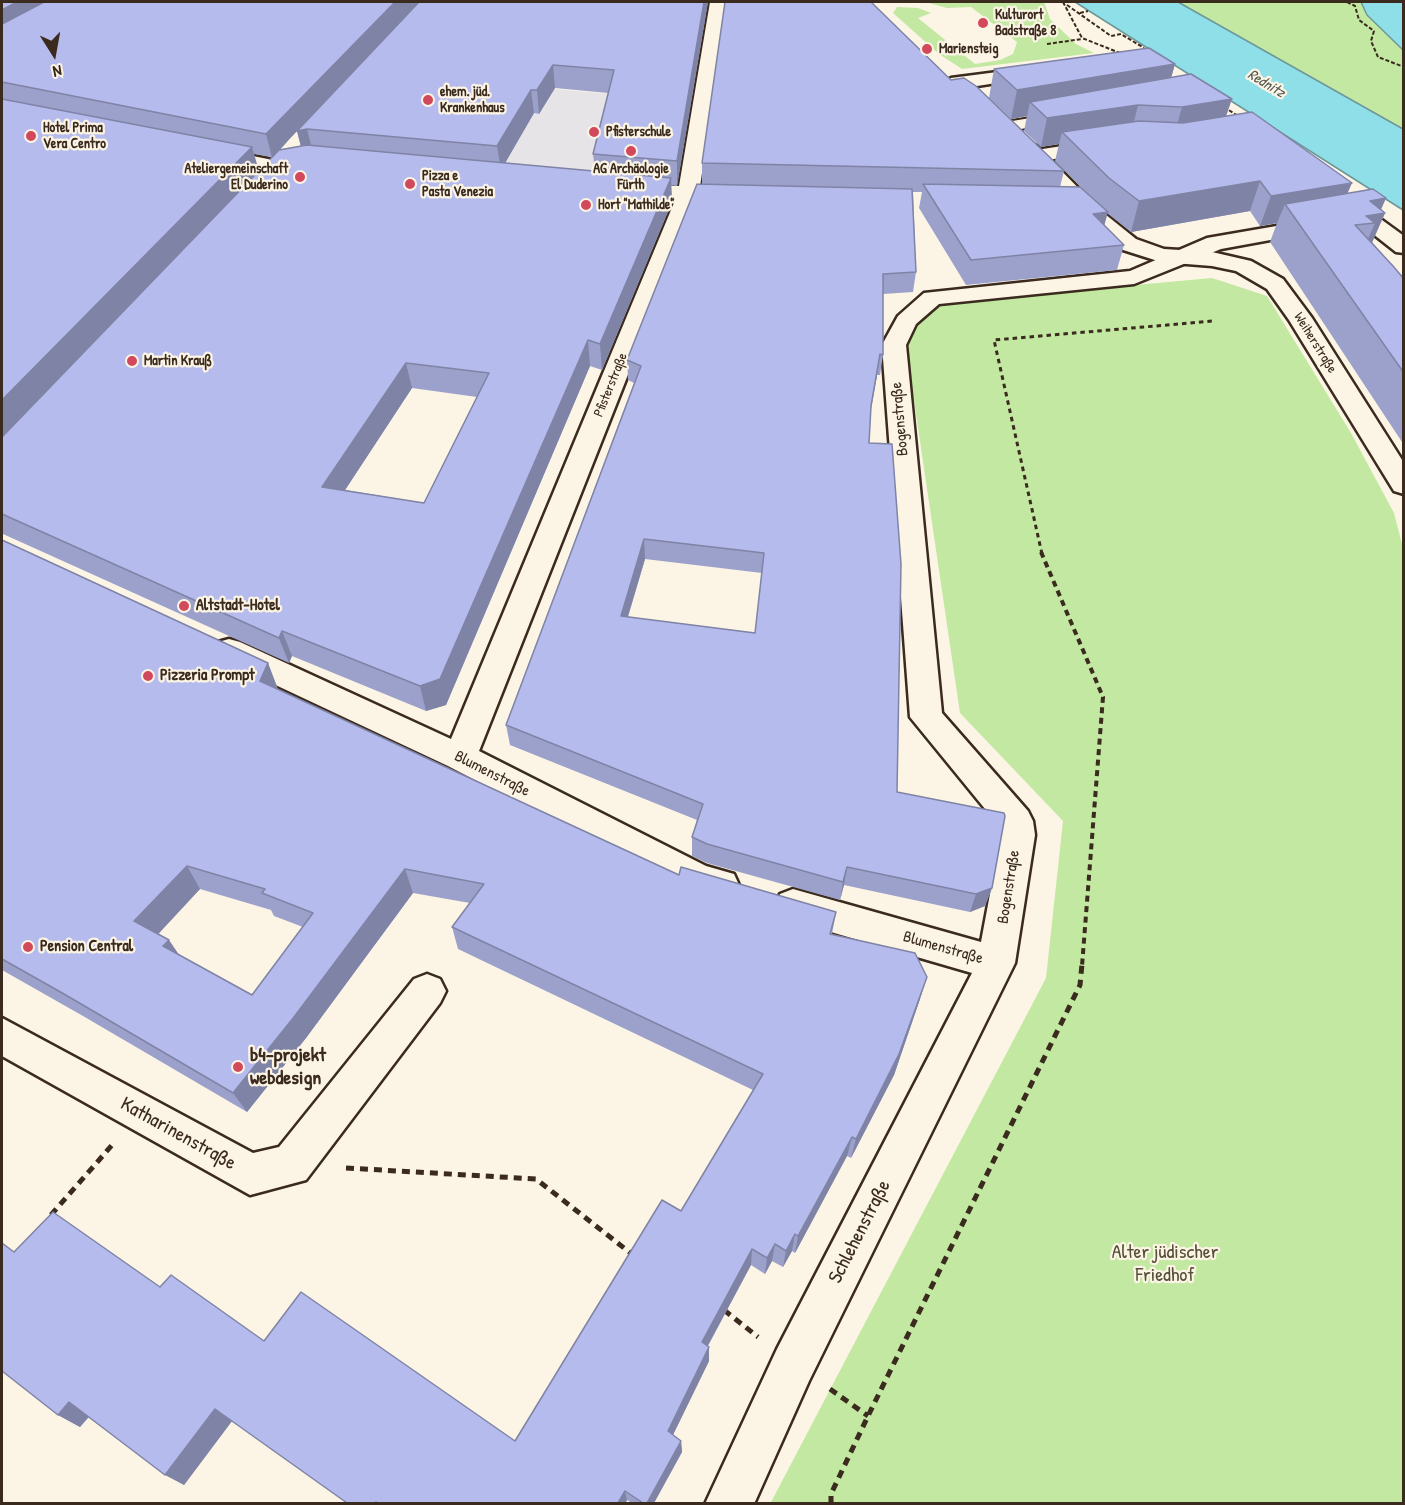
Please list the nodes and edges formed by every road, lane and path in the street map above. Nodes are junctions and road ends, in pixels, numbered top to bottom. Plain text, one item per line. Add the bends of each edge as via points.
1 (716, 2) edge
2 (1064, 2) edge
3 (1347, 2) edge
4 (1066, 4) junction
5 (1088, 11) dead end
6 (1080, 14) junction
7 (1144, 48) edge
8 (1120, 58) edge
9 (1404, 67) edge
10 (1057, 69) edge
11 (1220, 104) dead end
12 (1077, 114) edge
13 (1239, 117) edge
14 (1006, 127) junction
15 (302, 141) edge
16 (1121, 143) edge
17 (198, 151) edge
18 (1036, 156) junction
19 (325, 162) edge
20 (278, 167) junction
21 (260, 186) edge
22 (606, 188) edge
23 (1330, 191) edge
24 (688, 195) junction
25 (760, 196) edge
26 (1057, 203) edge
27 (1081, 204) junction
28 (1367, 217) junction
29 (1404, 247) edge
30 (1184, 256) junction
31 (1404, 485) edge
32 (204, 639) edge
33 (460, 757) junction
34 (996, 963) junction
35 (427, 991) dead end
36 (2, 1036) edge
37 (139, 1113) junction
38 (291, 1165) junction
39 (46, 1221) edge
40 (638, 1259) edge
41 (729, 1503) edge

1 - 24 street, Pfisterstraße
2 - 4 path
3 - 9 path via 1354,6 1359,20 1374,31 1371,41 1378,57
4 - 6 path
4 - 8 path via 1082,39 1121,53
5 - 6 path
6 - 7 path via 1111,36 1121,34
10 - 14 street, Weiherstraße via 943,78
11 - 13 path
12 - 14 lane
14 - 18 street, Weiherstraße
15 - 20 street
16 - 18 street
17 - 20 street
18 - 27 street, Weiherstraße
19 - 20 street
20 - 21 street
22 - 24 street
23 - 28 street
24 - 25 street
24 - 33 street, Pfisterstraße
26 - 27 street
27 - 30 street, Weiherstraße via 1128,244 1161,255
28 - 29 street
28 - 30 street, Bogenstraße via 1215,243
30 - 31 street, Weiherstraße via 1243,266 1275,284
30 - 34 street, Bogenstraße via 1134,277 932,298 906,321 894,345 926,717 1016,821 1018,835
32 - 33 street, Blumenstraße
33 - 34 street, Blumenstraße via 697,878
34 - 41 street, Schlehenstraße via 793,1365
35 - 38 street
36 - 37 street, Katharinenstraße
37 - 38 street, Katharinenstraße via 250,1174
37 - 39 path
38 - 40 path via 536,1179

